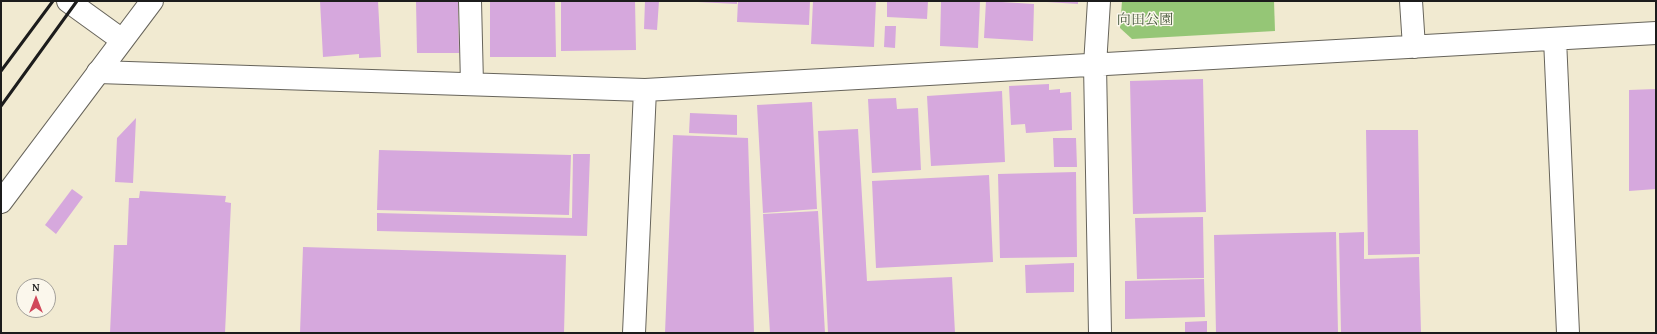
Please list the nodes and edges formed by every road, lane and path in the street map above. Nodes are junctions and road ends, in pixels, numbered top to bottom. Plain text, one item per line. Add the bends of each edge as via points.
1 (68, 1) edge
2 (152, 1) edge
3 (470, 1) edge
4 (1099, 1) edge
5 (1411, 1) edge
6 (1656, 33) edge
7 (1555, 39) junction
8 (122, 40) junction
9 (1414, 47) junction
10 (1095, 65) junction
11 (98, 72) junction
12 (472, 84) junction
13 (645, 90) junction
14 (1, 202) edge
15 (634, 333) edge
16 (1100, 333) edge
17 (1568, 333) edge

1 - 8 street
2 - 8 street
3 - 12 street
4 - 10 street
5 - 9 street
6 - 7 street
7 - 9 street
7 - 17 street
8 - 11 street
9 - 10 street
10 - 13 street
10 - 16 street
11 - 12 street
11 - 14 street
12 - 13 street
13 - 15 street

